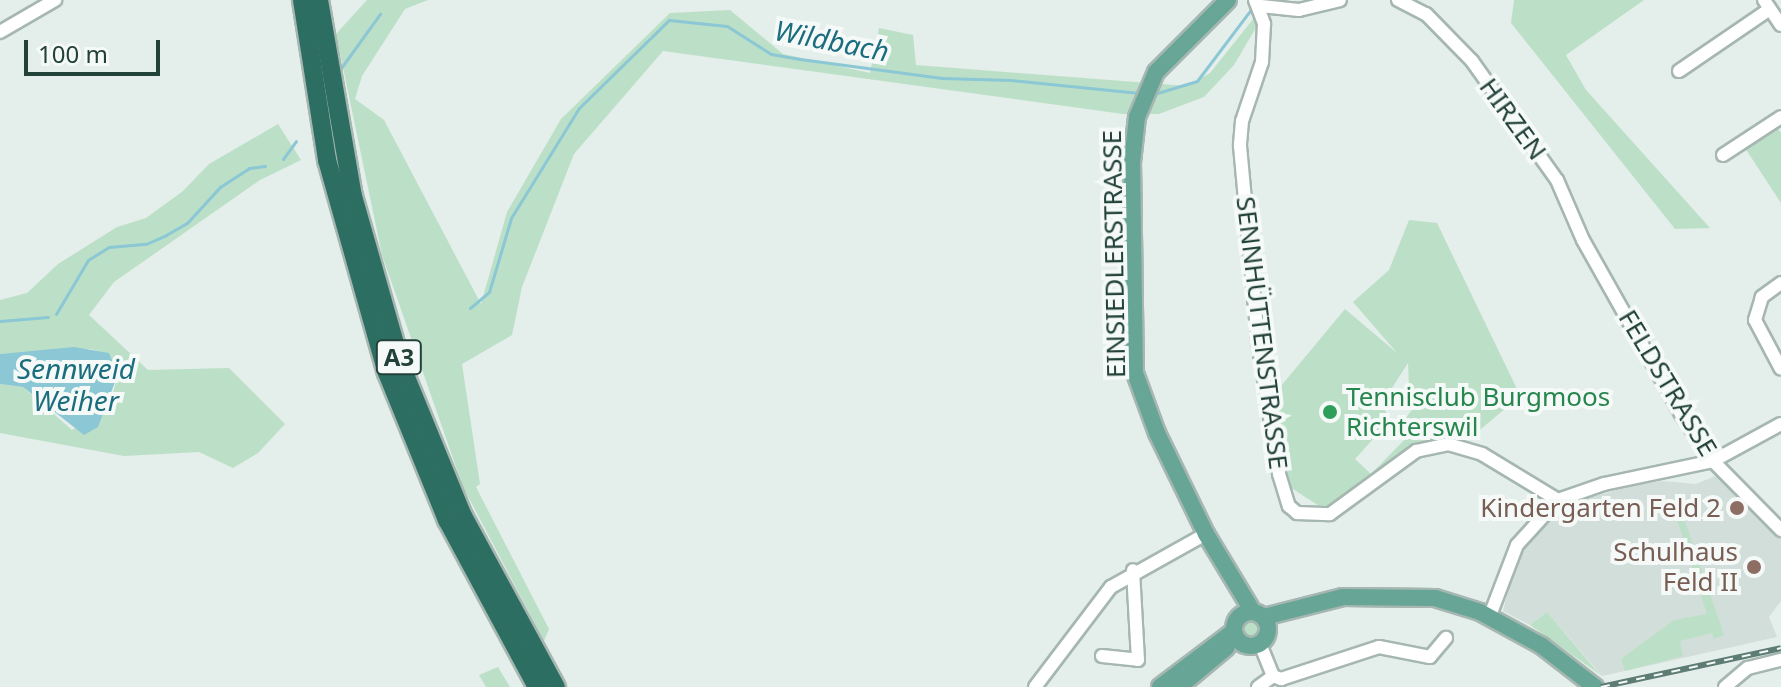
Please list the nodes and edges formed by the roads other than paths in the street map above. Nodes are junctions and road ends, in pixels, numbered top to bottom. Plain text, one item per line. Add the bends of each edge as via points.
1 (55, 0) edge
2 (302, 0) edge
3 (319, 0) edge
4 (1228, 0) edge
5 (1340, 0) edge
6 (1398, 0) edge
7 (1258, 3) edge
8 (1767, 4) edge
9 (1781, 25) edge
10 (0, 32) edge
11 (1679, 71) dead end
12 (1781, 117) edge
13 (1723, 155) dead end
14 (1598, 263) joint
15 (1781, 283) edge
16 (1781, 369) edge
17 (1781, 424) edge
18 (1713, 461) junction
19 (1558, 500) junction
20 (1781, 530) edge
21 (1206, 534) junction
22 (1133, 570) junction
23 (1489, 618) junction
24 (1251, 627) junction
25 (1446, 638) dead end
26 (1102, 656) dead end
27 (1781, 660) edge
28 (1273, 676) junction
29 (537, 687) edge
30 (556, 687) edge
31 (1035, 687) edge
32 (1160, 687) edge
33 (1179, 687) edge
34 (1258, 687) edge
35 (1595, 687) edge
36 (1725, 687) edge

1 - 10 street
2 - 29 highway, A3 via 327,160 387,373 447,520
3 - 30 highway, A3 via 350,184 401,365 470,530
4 - 21 main road, EINSIEDLERSTRASSE via 1170,56 1144,95 1132,162 1135,373 1157,433
5 - 7 street via 1299,10
6 - 14 street, HIRZEN via 1426,14 1472,61 1557,180
7 - 19 street, SENNHÜTTENSTRASSE via 1262,62 1242,121 1240,146 1258,341 1289,506 1297,513 1330,514 1345,508 1416,451 1448,444 1482,454
8 - 9 street
8 - 11 street
12 - 13 street
14 - 18 street, FELDSTRASSE via 1663,384
15 - 16 street via 1762,297 1755,320
17 - 18 street
18 - 19 street via 1604,484
18 - 20 street, FELDSTRASSE
19 - 23 street via 1517,545
21 - 22 street
21 - 24 main road, EINSIEDLERSTRASSE
22 - 26 street via 1138,660
22 - 31 street via 1100,597
23 - 24 main road via 1435,607 1375,604
23 - 35 main road via 1550,651
24 - 28 street
24 - 32 main road
24 - 33 main road
25 - 28 street via 1430,657 1379,647 1281,679
27 - 36 street via 1748,668
28 - 34 street

